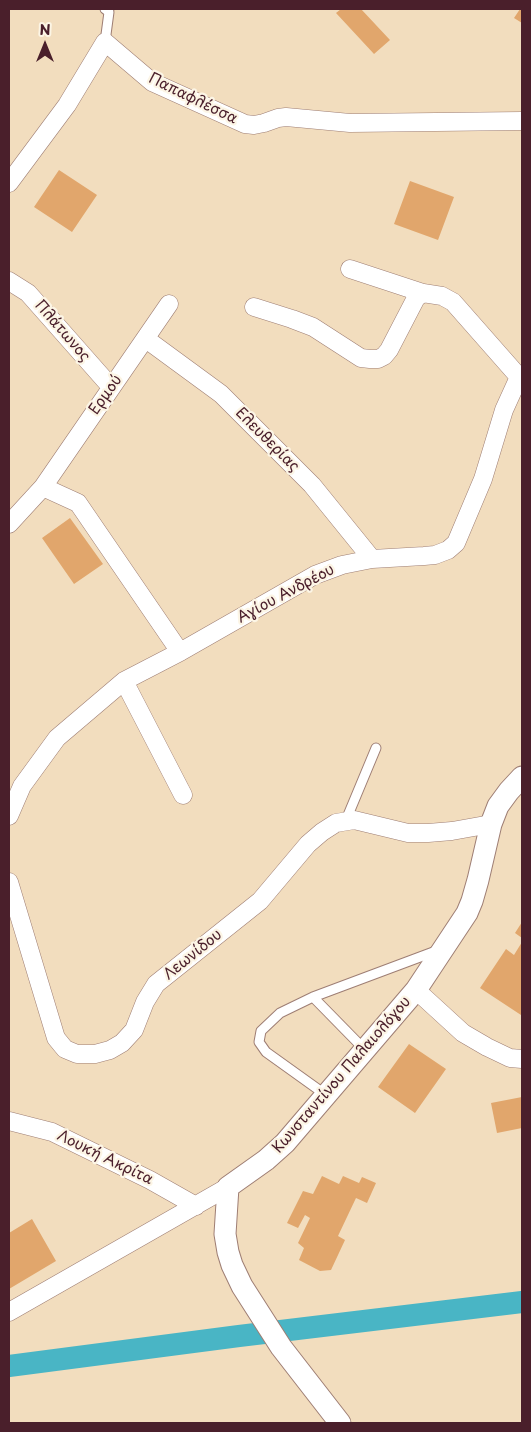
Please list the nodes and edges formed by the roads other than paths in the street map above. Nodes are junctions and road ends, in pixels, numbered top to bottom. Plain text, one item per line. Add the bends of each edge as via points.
1 (104, 9) edge
2 (104, 42) junction
3 (522, 121) edge
4 (9, 183) edge
5 (350, 269) dead end
6 (9, 281) edge
7 (423, 294) junction
8 (169, 304) dead end
9 (254, 308) dead end
10 (146, 339) junction
11 (520, 376) edge
12 (111, 387) junction
13 (43, 486) junction
14 (9, 524) edge
15 (372, 559) junction
16 (180, 652) junction
17 (124, 681) junction
18 (376, 748) dead end
19 (522, 777) edge
20 (183, 795) dead end
21 (9, 816) edge
22 (346, 820) junction
23 (491, 824) junction
24 (9, 882) edge
25 (444, 949) junction
26 (416, 990) junction
27 (313, 997) junction
28 (364, 1049) junction
29 (522, 1059) edge
30 (326, 1095) junction
31 (9, 1121) edge
32 (228, 1187) junction
33 (196, 1206) junction
34 (9, 1312) edge
35 (340, 1423) edge

1 - 2 lane via 110,12
2 - 3 street, Παπαφλέσσα via 152,82 245,124 254,125 286,117 350,123
2 - 4 street via 67,105
5 - 7 street
6 - 12 street, Πλάτωνος via 28,293
7 - 9 street via 416,298 389,350 378,359 361,358 313,328
7 - 11 street via 442,296 453,302
8 - 10 street, Ερμού
10 - 12 street, Ερμού
10 - 15 street, Ελευθερίας via 221,394 312,486
11 - 15 street, Αγίου Ανδρέου via 504,410 483,479 456,543 435,554
12 - 13 street, Ερμού
13 - 14 street, Ερμού
13 - 16 street via 78,503
15 - 16 street, Αγίου Ανδρέου via 315,575
16 - 17 street, Αγίου Ανδρέου
17 - 20 street
17 - 21 street, Αγίου Ανδρέου via 57,738 22,786
18 - 22 lane
19 - 23 street, Κωνσταντίνου Παλαιολόγου via 498,806
22 - 23 street via 408,833 452,831
22 - 24 street, Λεωνίδου via 336,822 308,844 260,901 156,984 134,1030 122,1042 95,1054 77,1054 56,1038
23 - 25 street, Κωνσταντίνου Παλαιολόγου via 472,901
25 - 26 street, Κωνσταντίνου Παλαιολόγου
25 - 27 lane
26 - 28 street, Κωνσταντίνου Παλαιολόγου
26 - 29 street via 463,1033 487,1048 510,1058
27 - 28 lane
27 - 30 lane via 280,1014 261,1031 259,1042 266,1052
28 - 30 street, Κωνσταντίνου Παλαιολόγου
30 - 32 street, Κωνσταντίνου Παλαιολόγου via 285,1143
31 - 33 street, Λουκή Ακρίτα via 52,1132
32 - 33 street, Κωνσταντίνου Παλαιολόγου
32 - 35 street via 225,1234 232,1265 278,1342
33 - 34 street, Κωνσταντίνου Παλαιολόγου

